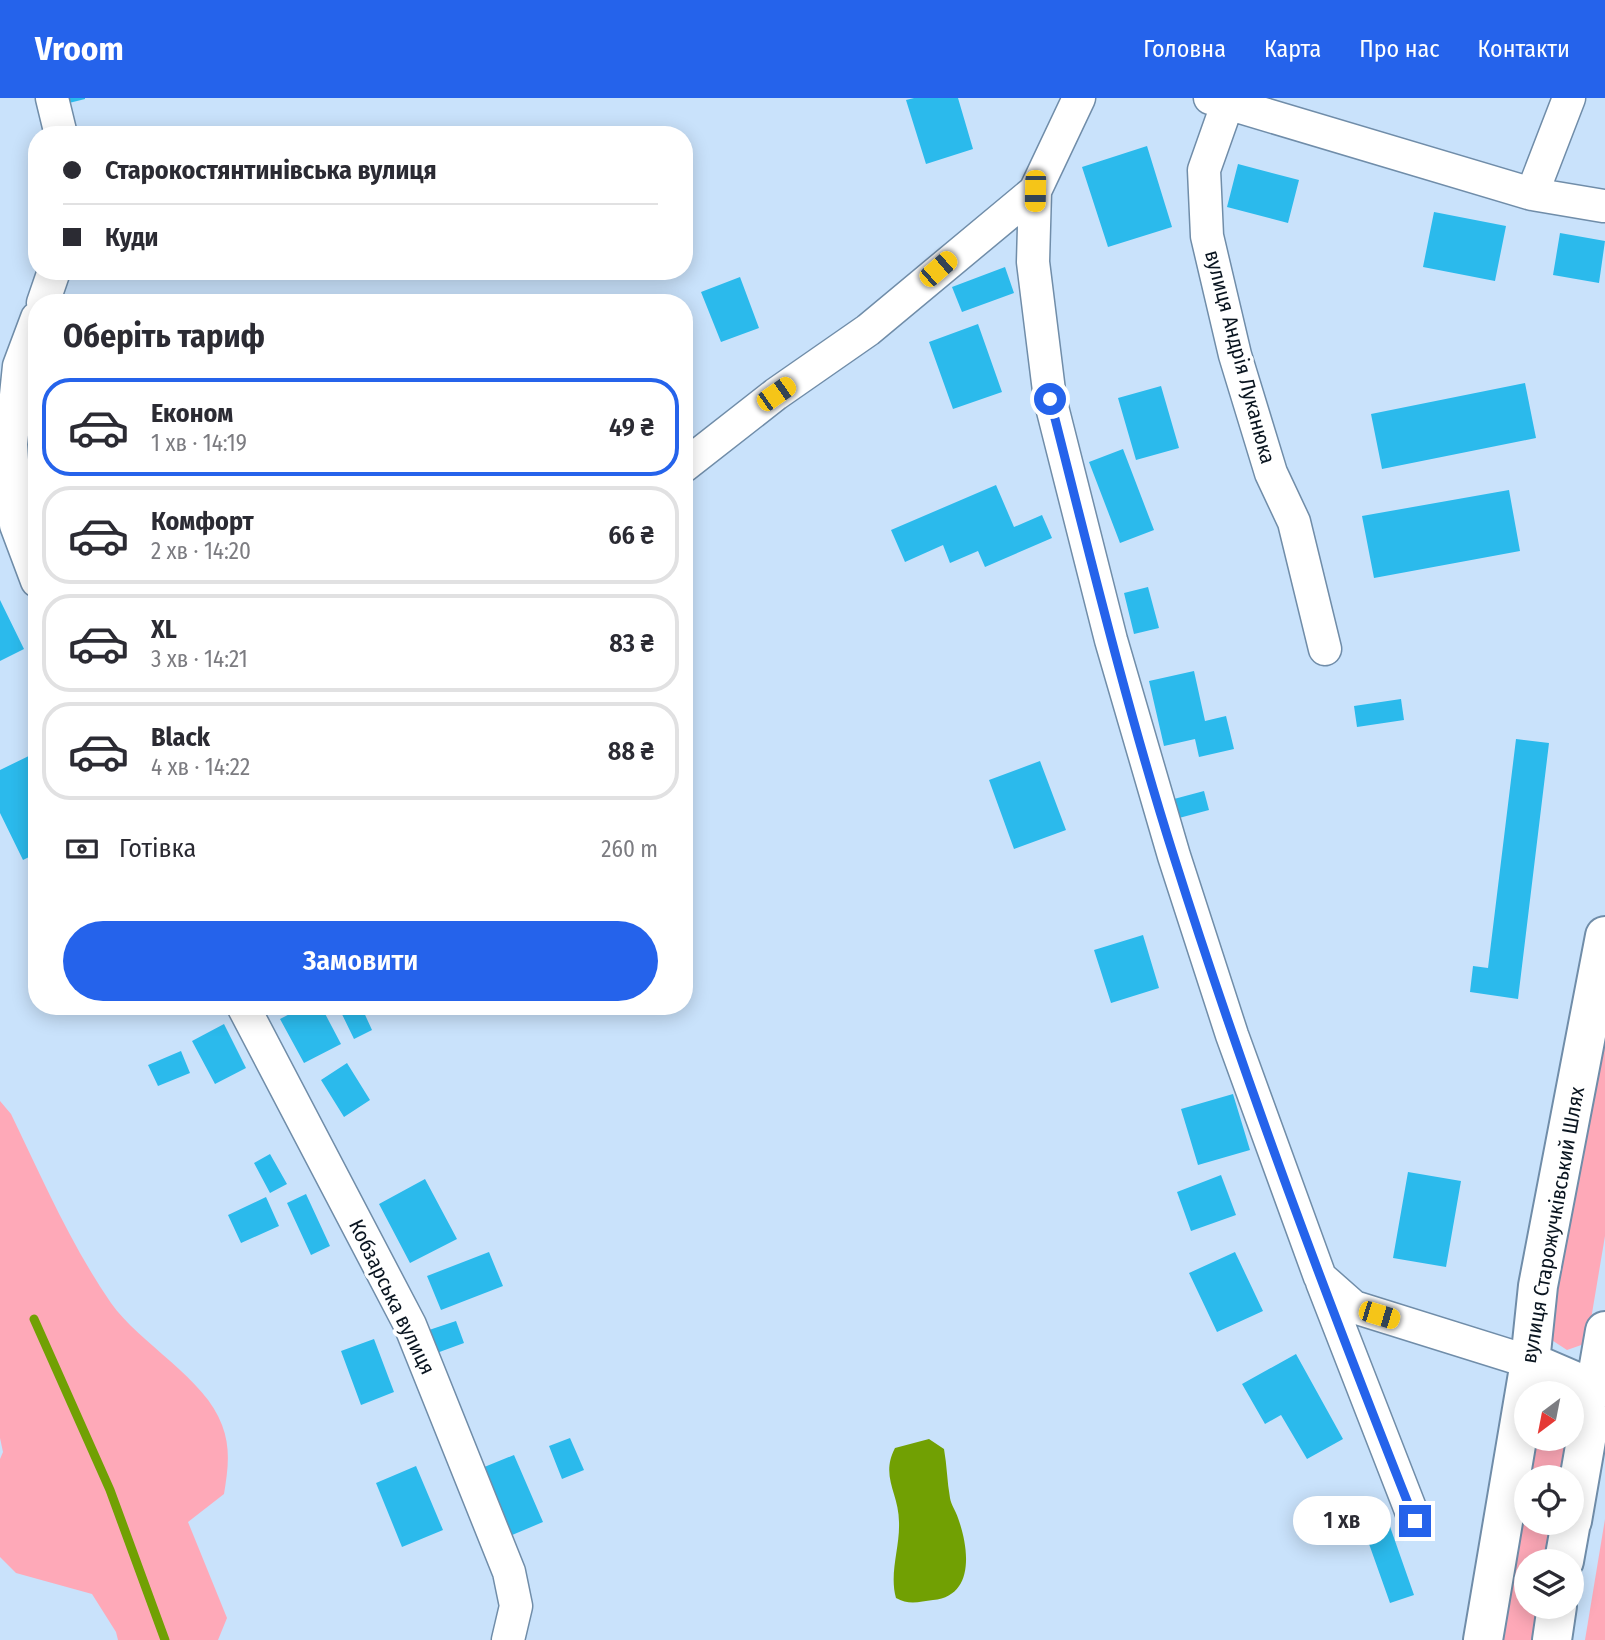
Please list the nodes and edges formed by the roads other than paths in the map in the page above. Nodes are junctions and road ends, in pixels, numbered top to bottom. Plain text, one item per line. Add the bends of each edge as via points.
1 (52, 98) edge
2 (1079, 98) edge
3 (1569, 98) edge
4 (1219, 100) edge
5 (59, 126) edge
6 (1035, 191) junction
7 (1532, 194) junction
8 (1603, 206) dead end
9 (28, 342) edge
10 (693, 459) edge
11 (28, 557) edge
12 (1325, 649) dead end
13 (1605, 936) edge
14 (248, 1015) edge
15 (1320, 1277) junction
16 (1605, 1331) edge
17 (1530, 1362) junction
18 (1595, 1390) junction
19 (1581, 1465) edge
20 (1415, 1521) dead end
21 (1555, 1619) edge
22 (508, 1640) edge
23 (1483, 1640) edge
24 (1552, 1640) edge

1 - 5 street
2 - 6 street
3 - 7 street
4 - 7 street
4 - 12 street, вулиця Андрія Луканюка via 1204,170 1207,236 1235,355 1271,473 1294,522
6 - 10 street via 868,330
6 - 15 street via 1033,262 1050,399 1111,640 1224,1010
7 - 8 street
9 - 11 street via 19,366 11,444 16,525
13 - 17 main road, вулиця Старожучківський Шлях via 1538,1286
14 - 22 street, Кобзарська вулиця via 410,1325 509,1573 516,1605
15 - 17 street via 1354,1307
15 - 20 street
16 - 18 main road
17 - 18 main road
17 - 23 main road, вулиця Старожучківський Шлях
18 - 19 main road
21 - 24 main road

